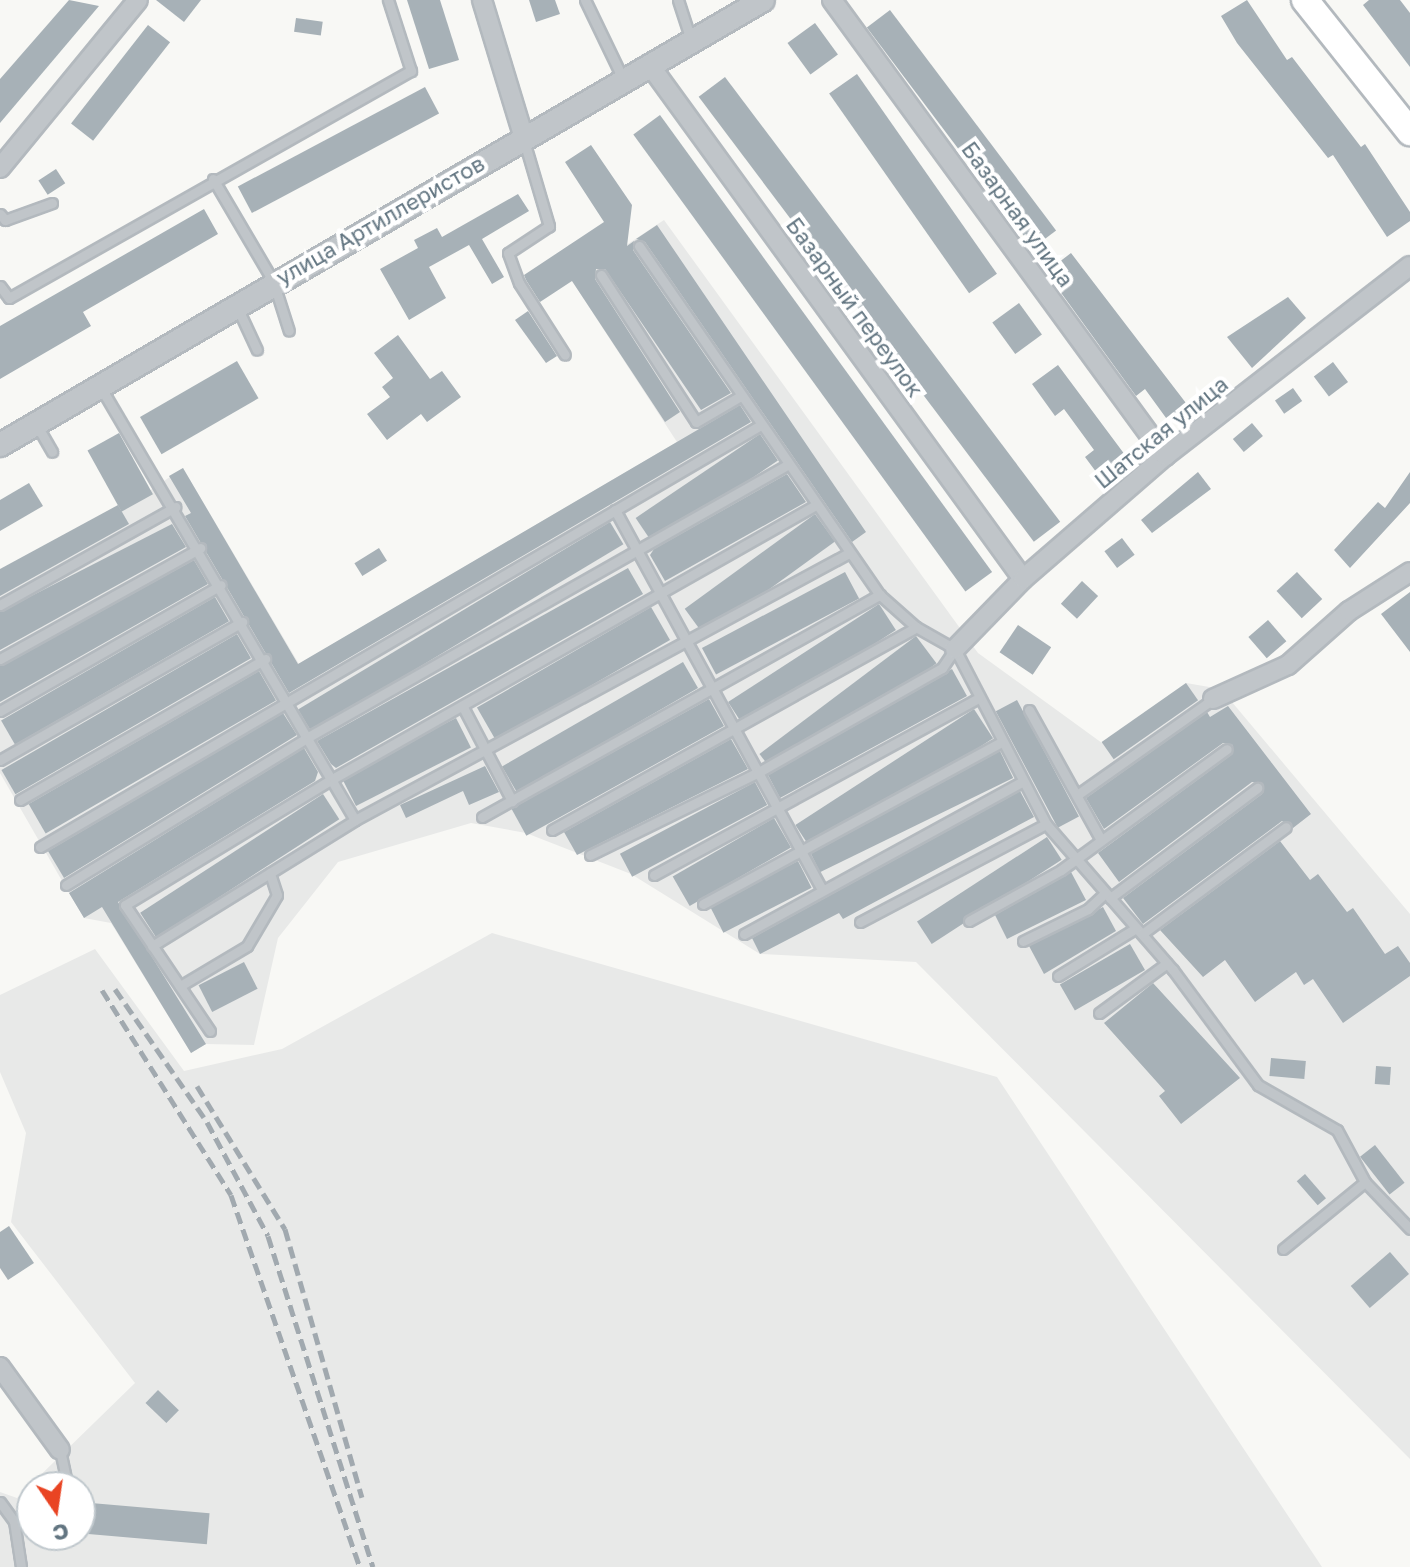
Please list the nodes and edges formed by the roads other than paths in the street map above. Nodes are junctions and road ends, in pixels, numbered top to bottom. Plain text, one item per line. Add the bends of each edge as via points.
1 (138, 0) edge
2 (388, 0) edge
3 (482, 0) edge
4 (585, 0) edge
5 (678, 0) edge
6 (763, 0) edge
7 (832, 0) edge
8 (1305, 0) edge
9 (691, 40) junction
10 (649, 64) junction
11 (623, 79) junction
12 (1410, 132) edge
13 (524, 138) junction
14 (0, 168) edge
15 (213, 179) junction
16 (52, 203) dead end
17 (2, 220) edge
18 (639, 246) dead end
19 (1410, 266) edge
20 (601, 275) dead end
21 (273, 281) junction
22 (0, 286) edge
23 (235, 304) junction
24 (289, 331) dead end
25 (257, 350) dead end
26 (565, 355) dead end
27 (99, 385) junction
28 (739, 397) junction
29 (36, 423) junction
30 (759, 426) junction
31 (0, 445) edge
32 (52, 452) dead end
33 (1165, 456) junction
34 (787, 465) junction
35 (816, 505) junction
36 (175, 507) junction
37 (615, 510) junction
38 (200, 548) junction
39 (637, 551) junction
40 (849, 553) junction
41 (1410, 572) edge
42 (1023, 579) junction
43 (221, 585) junction
44 (661, 594) junction
45 (880, 595) junction
46 (0, 605) edge
47 (242, 622) junction
48 (916, 627) junction
49 (687, 642) junction
50 (955, 649) junction
51 (0, 659) edge
52 (265, 659) junction
53 (714, 691) junction
54 (979, 698) junction
55 (1213, 699) joint
56 (289, 701) junction
57 (464, 709) junction
58 (1029, 710) dead end
59 (0, 711) edge
60 (733, 728) junction
61 (310, 736) junction
62 (1001, 742) junction
63 (1227, 749) dead end
64 (487, 753) junction
65 (0, 760) edge
66 (757, 773) junction
67 (334, 778) junction
68 (1023, 781) junction
69 (1257, 788) dead end
70 (1077, 795) junction
71 (20, 800) dead end
72 (512, 801) junction
73 (777, 810) junction
74 (482, 817) dead end
75 (355, 820) junction
76 (1046, 824) junction
77 (1286, 827) dead end
78 (552, 830) dead end
79 (1100, 838) junction
80 (40, 847) dead end
81 (799, 850) junction
82 (590, 855) dead end
83 (1076, 859) junction
84 (270, 873) junction
85 (654, 875) dead end
86 (66, 885) dead end
87 (822, 890) junction
88 (1108, 895) junction
89 (703, 904) dead end
90 (969, 921) dead end
91 (860, 922) dead end
92 (1139, 931) junction
93 (744, 934) dead end
94 (1023, 941) dead end
95 (152, 946) junction
96 (1167, 963) junction
97 (1058, 976) dead end
98 (180, 986) junction
99 (1099, 1013) dead end
100 (210, 1031) dead end
101 (1365, 1182) junction
102 (1410, 1229) edge
103 (1283, 1249) dead end
104 (0, 1367) edge
105 (60, 1450) joint
106 (65, 1471) edge
107 (0, 1502) edge
108 (21, 1567) edge

1 - 14 street
2 - 15 lane via 411,71
3 - 13 street
4 - 11 lane
5 - 9 lane
6 - 9 street, улица Артиллеристов
7 - 33 street, Базарная улица
8 - 12 main road
9 - 10 street, улица Артиллеристов
10 - 11 street, улица Артиллеристов
10 - 42 street, Базарный переулок
11 - 13 street, улица Артиллеристов
13 - 21 street, улица Артиллеристов
13 - 26 lane via 549,226 508,253 519,283
15 - 21 lane
15 - 22 lane via 9,298
16 - 17 lane
18 - 28 lane
19 - 33 street, Шатская улица
20 - 28 lane via 696,422
21 - 23 street, улица Артиллеристов
21 - 24 lane
23 - 25 lane
23 - 27 street, улица Артиллеристов
27 - 29 street, улица Артиллеристов
27 - 36 lane
28 - 30 lane
29 - 31 street, улица Артиллеристов
29 - 32 lane
30 - 34 lane
30 - 37 lane
33 - 42 street, Шатская улица
34 - 35 lane
34 - 39 lane
35 - 40 lane
35 - 44 lane
36 - 38 lane
36 - 46 lane
37 - 39 lane
37 - 56 lane
38 - 43 lane
38 - 51 lane
39 - 44 lane
39 - 61 lane
40 - 45 lane
40 - 49 lane
41 - 55 street via 1349,611 1288,665
42 - 50 street, Шатская улица
43 - 47 lane
43 - 59 lane
44 - 49 lane
44 - 57 lane
45 - 48 lane
45 - 53 lane
47 - 52 lane
47 - 65 lane
48 - 50 lane
48 - 60 lane
49 - 53 lane
49 - 64 lane
50 - 54 lane
50 - 66 lane via 942,668
52 - 56 lane
52 - 71 lane
53 - 60 lane
53 - 72 lane
54 - 62 lane
54 - 73 lane
55 - 70 lane
56 - 61 lane
56 - 80 lane
57 - 64 lane
57 - 67 lane
58 - 70 lane
60 - 66 lane
60 - 78 lane
61 - 67 lane
61 - 86 lane
62 - 68 lane
62 - 81 lane
63 - 79 lane
64 - 72 lane
64 - 75 lane
66 - 73 lane
66 - 82 lane
67 - 75 lane
67 - 95 lane via 125,905
68 - 76 lane
68 - 87 lane
69 - 88 lane
70 - 79 lane
72 - 74 lane
73 - 81 lane
73 - 85 lane
75 - 84 lane
76 - 83 lane
76 - 91 lane
77 - 92 lane
79 - 83 lane
81 - 87 lane
81 - 89 lane
83 - 88 lane
83 - 90 lane
84 - 95 lane
84 - 98 lane via 277,895 247,946
87 - 93 lane
88 - 92 lane
88 - 94 lane
92 - 96 lane
92 - 97 lane
95 - 98 lane
96 - 99 lane
96 - 101 lane via 1258,1085 1337,1130
98 - 100 lane
101 - 102 lane
101 - 103 lane
104 - 105 street
105 - 106 lane
107 - 108 lane via 14,1521

